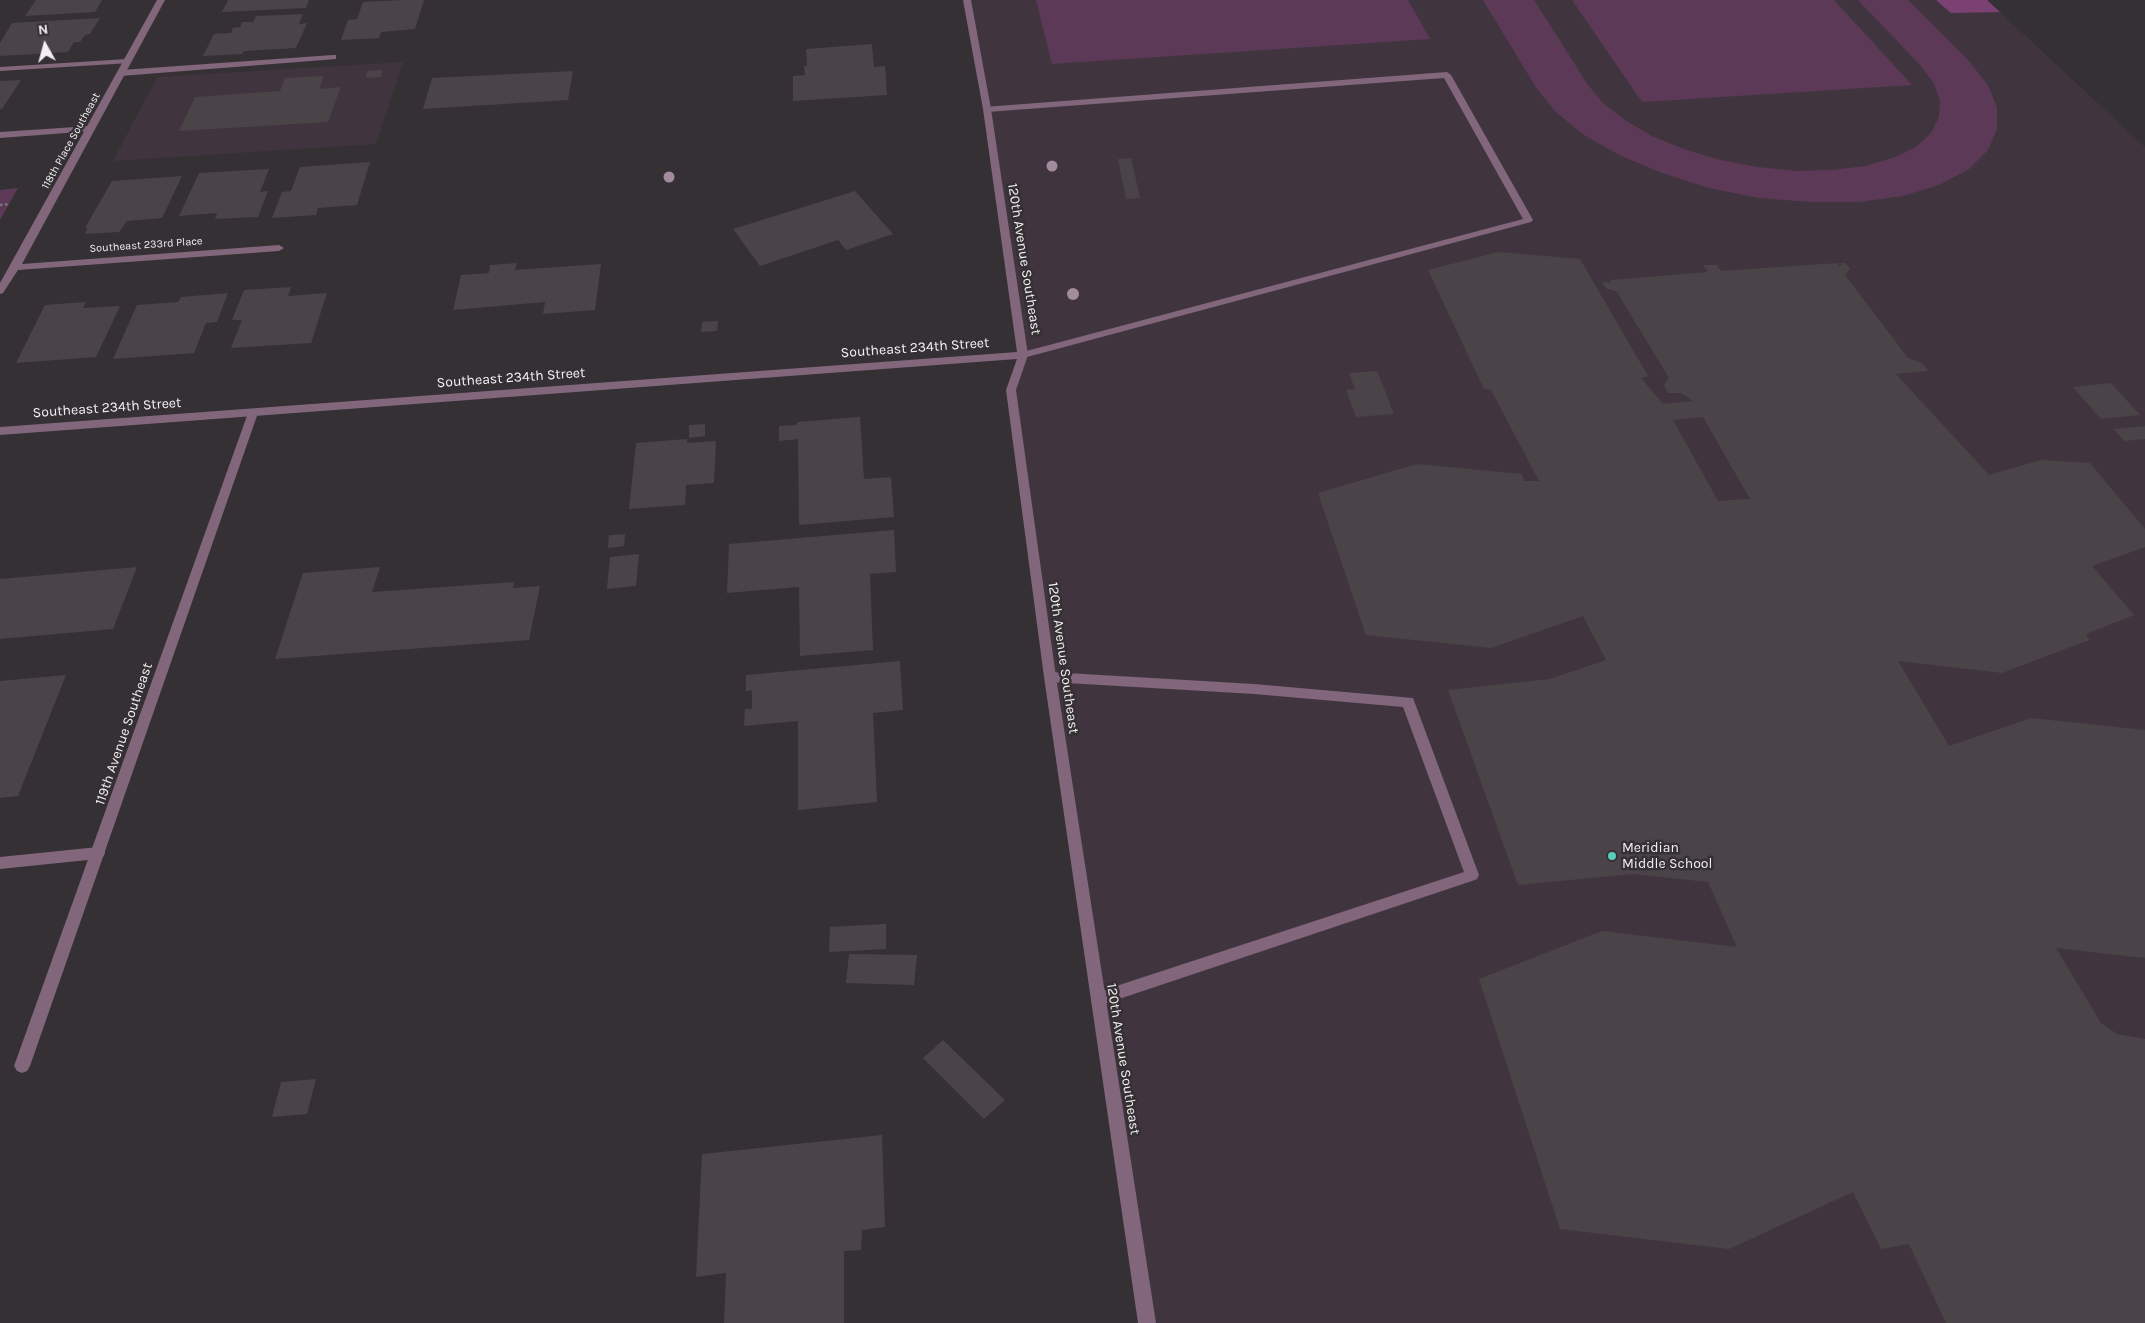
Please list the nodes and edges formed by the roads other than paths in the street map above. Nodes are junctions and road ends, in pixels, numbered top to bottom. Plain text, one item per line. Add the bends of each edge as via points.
1 (160, 0) edge
2 (967, 0) edge
3 (333, 57) dead end
4 (127, 61) junction
5 (0, 69) edge
6 (121, 73) junction
7 (987, 109) junction
8 (90, 129) junction
9 (0, 135) edge
10 (278, 248) dead end
11 (15, 267) junction
12 (0, 291) edge
13 (1024, 355) junction
14 (253, 413) junction
15 (0, 431) edge
16 (1050, 678) junction
17 (98, 853) junction
18 (0, 863) edge
19 (1098, 999) junction
20 (22, 1066) dead end
21 (1147, 1323) edge

1 - 4 street, 118th Place Southeast
2 - 7 street, 120th Avenue Southeast
3 - 6 street
4 - 5 street
4 - 6 street, 118th Place Southeast
6 - 8 street, 118th Place Southeast
7 - 13 street, 120th Avenue Southeast
7 - 13 street, Southeast 234th Street via 1448,75 1528,220
8 - 9 street
8 - 11 street, 118th Place Southeast
10 - 11 street, Southeast 233rd Place
11 - 12 street, 118th Place Southeast
13 - 14 street, Southeast 234th Street
13 - 16 street, 120th Avenue Southeast via 1011,390
14 - 15 street, Southeast 234th Street
14 - 17 street, 119th Avenue Southeast
16 - 19 street, 120th Avenue Southeast
16 - 19 street via 1254,689 1408,702 1472,875
17 - 18 street
17 - 20 street, 119th Avenue Southeast
19 - 21 street, 120th Avenue Southeast

